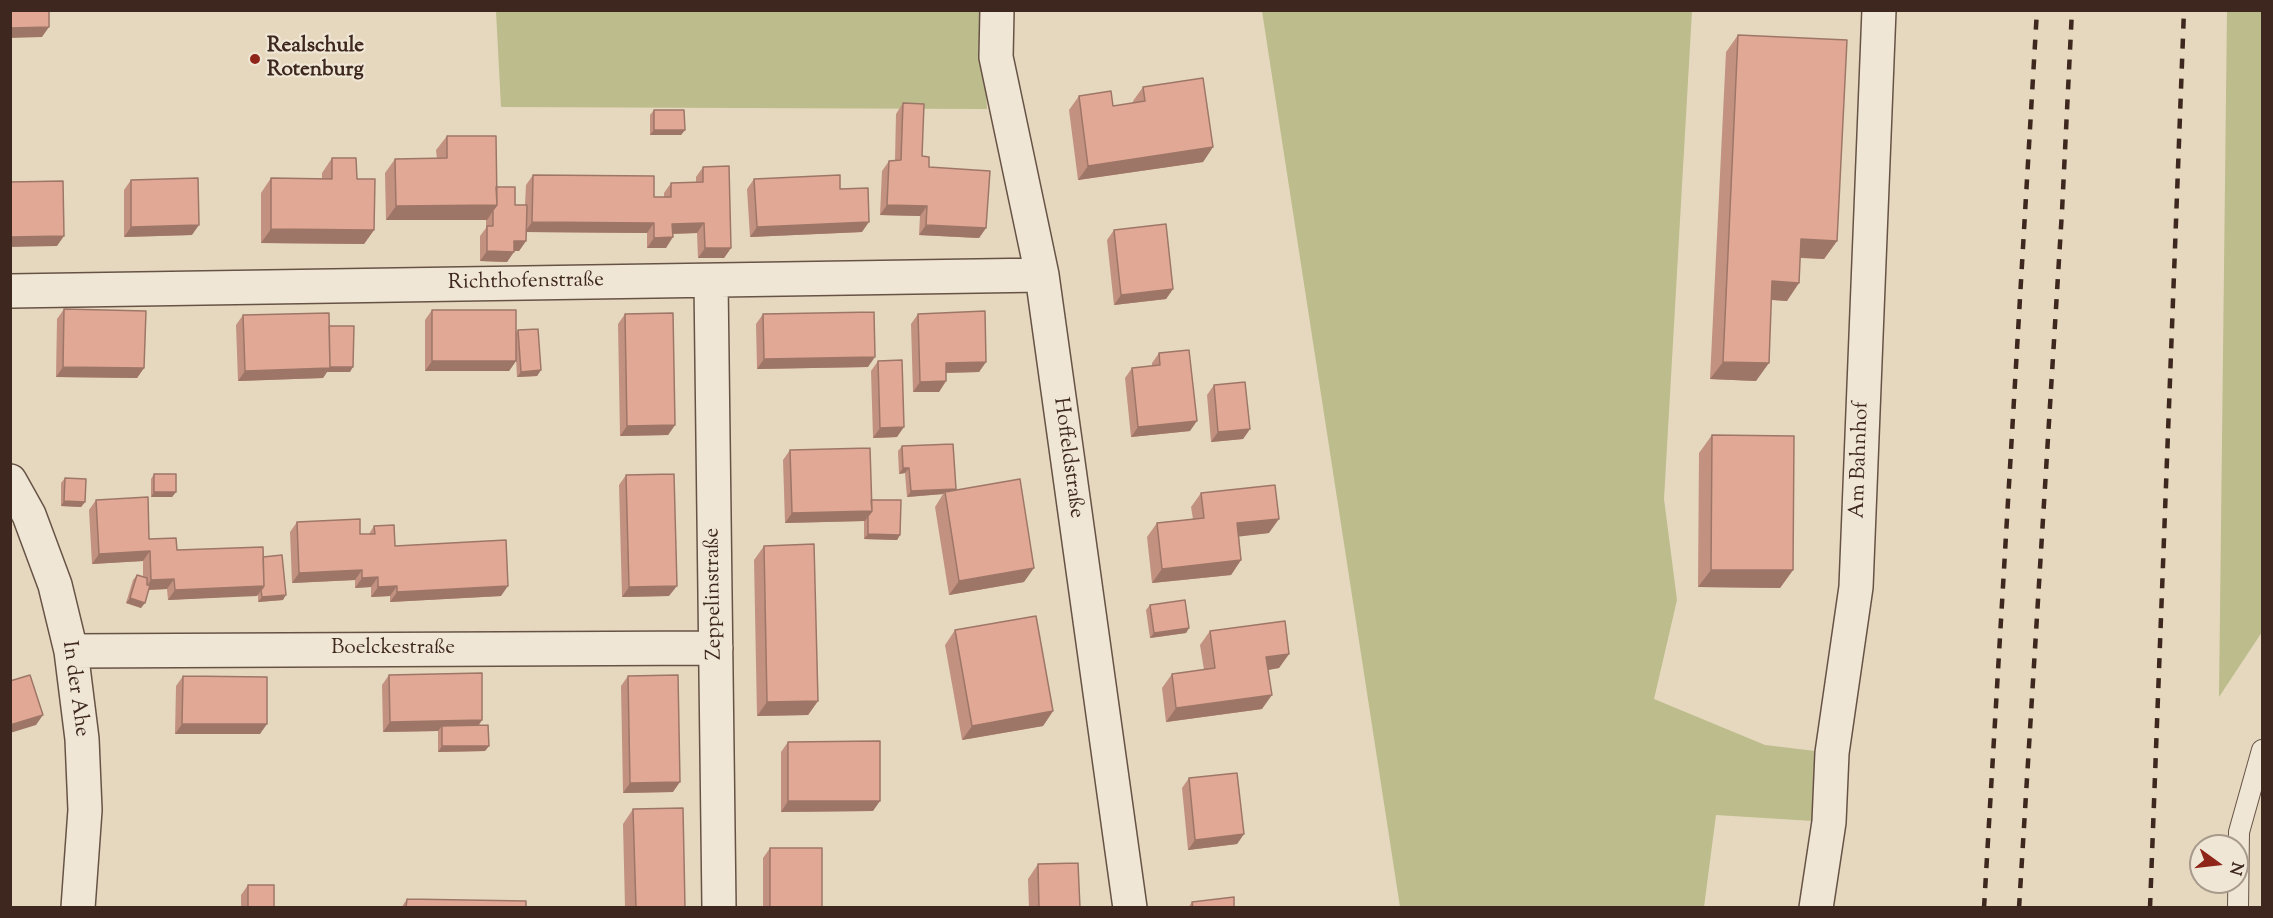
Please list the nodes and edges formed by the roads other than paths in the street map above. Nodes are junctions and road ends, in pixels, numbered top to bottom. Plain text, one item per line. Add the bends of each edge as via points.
1 (997, 10) edge
2 (1880, 10) edge
3 (1042, 275) junction
4 (711, 281) junction
5 (10, 291) edge
6 (10, 481) edge
7 (716, 648) junction
8 (70, 651) junction
9 (2262, 750) edge
10 (78, 908) edge
11 (719, 908) edge
12 (1130, 908) edge
13 (1816, 908) edge
14 (2238, 908) edge

1 - 3 street, Hoffeldstraße via 996,57
2 - 13 street, Am Bahnhof via 1856,586 1832,753 1829,822
3 - 4 street, Richthofenstraße
3 - 12 street, Hoffeldstraße
4 - 5 street, Richthofenstraße
4 - 7 street, Zeppelinstraße
6 - 8 street, In der Ahe via 56,585
7 - 8 street, Boelckestraße
7 - 11 street, Zeppelinstraße
8 - 10 street, In der Ahe via 82,739 85,810
9 - 14 lane via 2239,832

